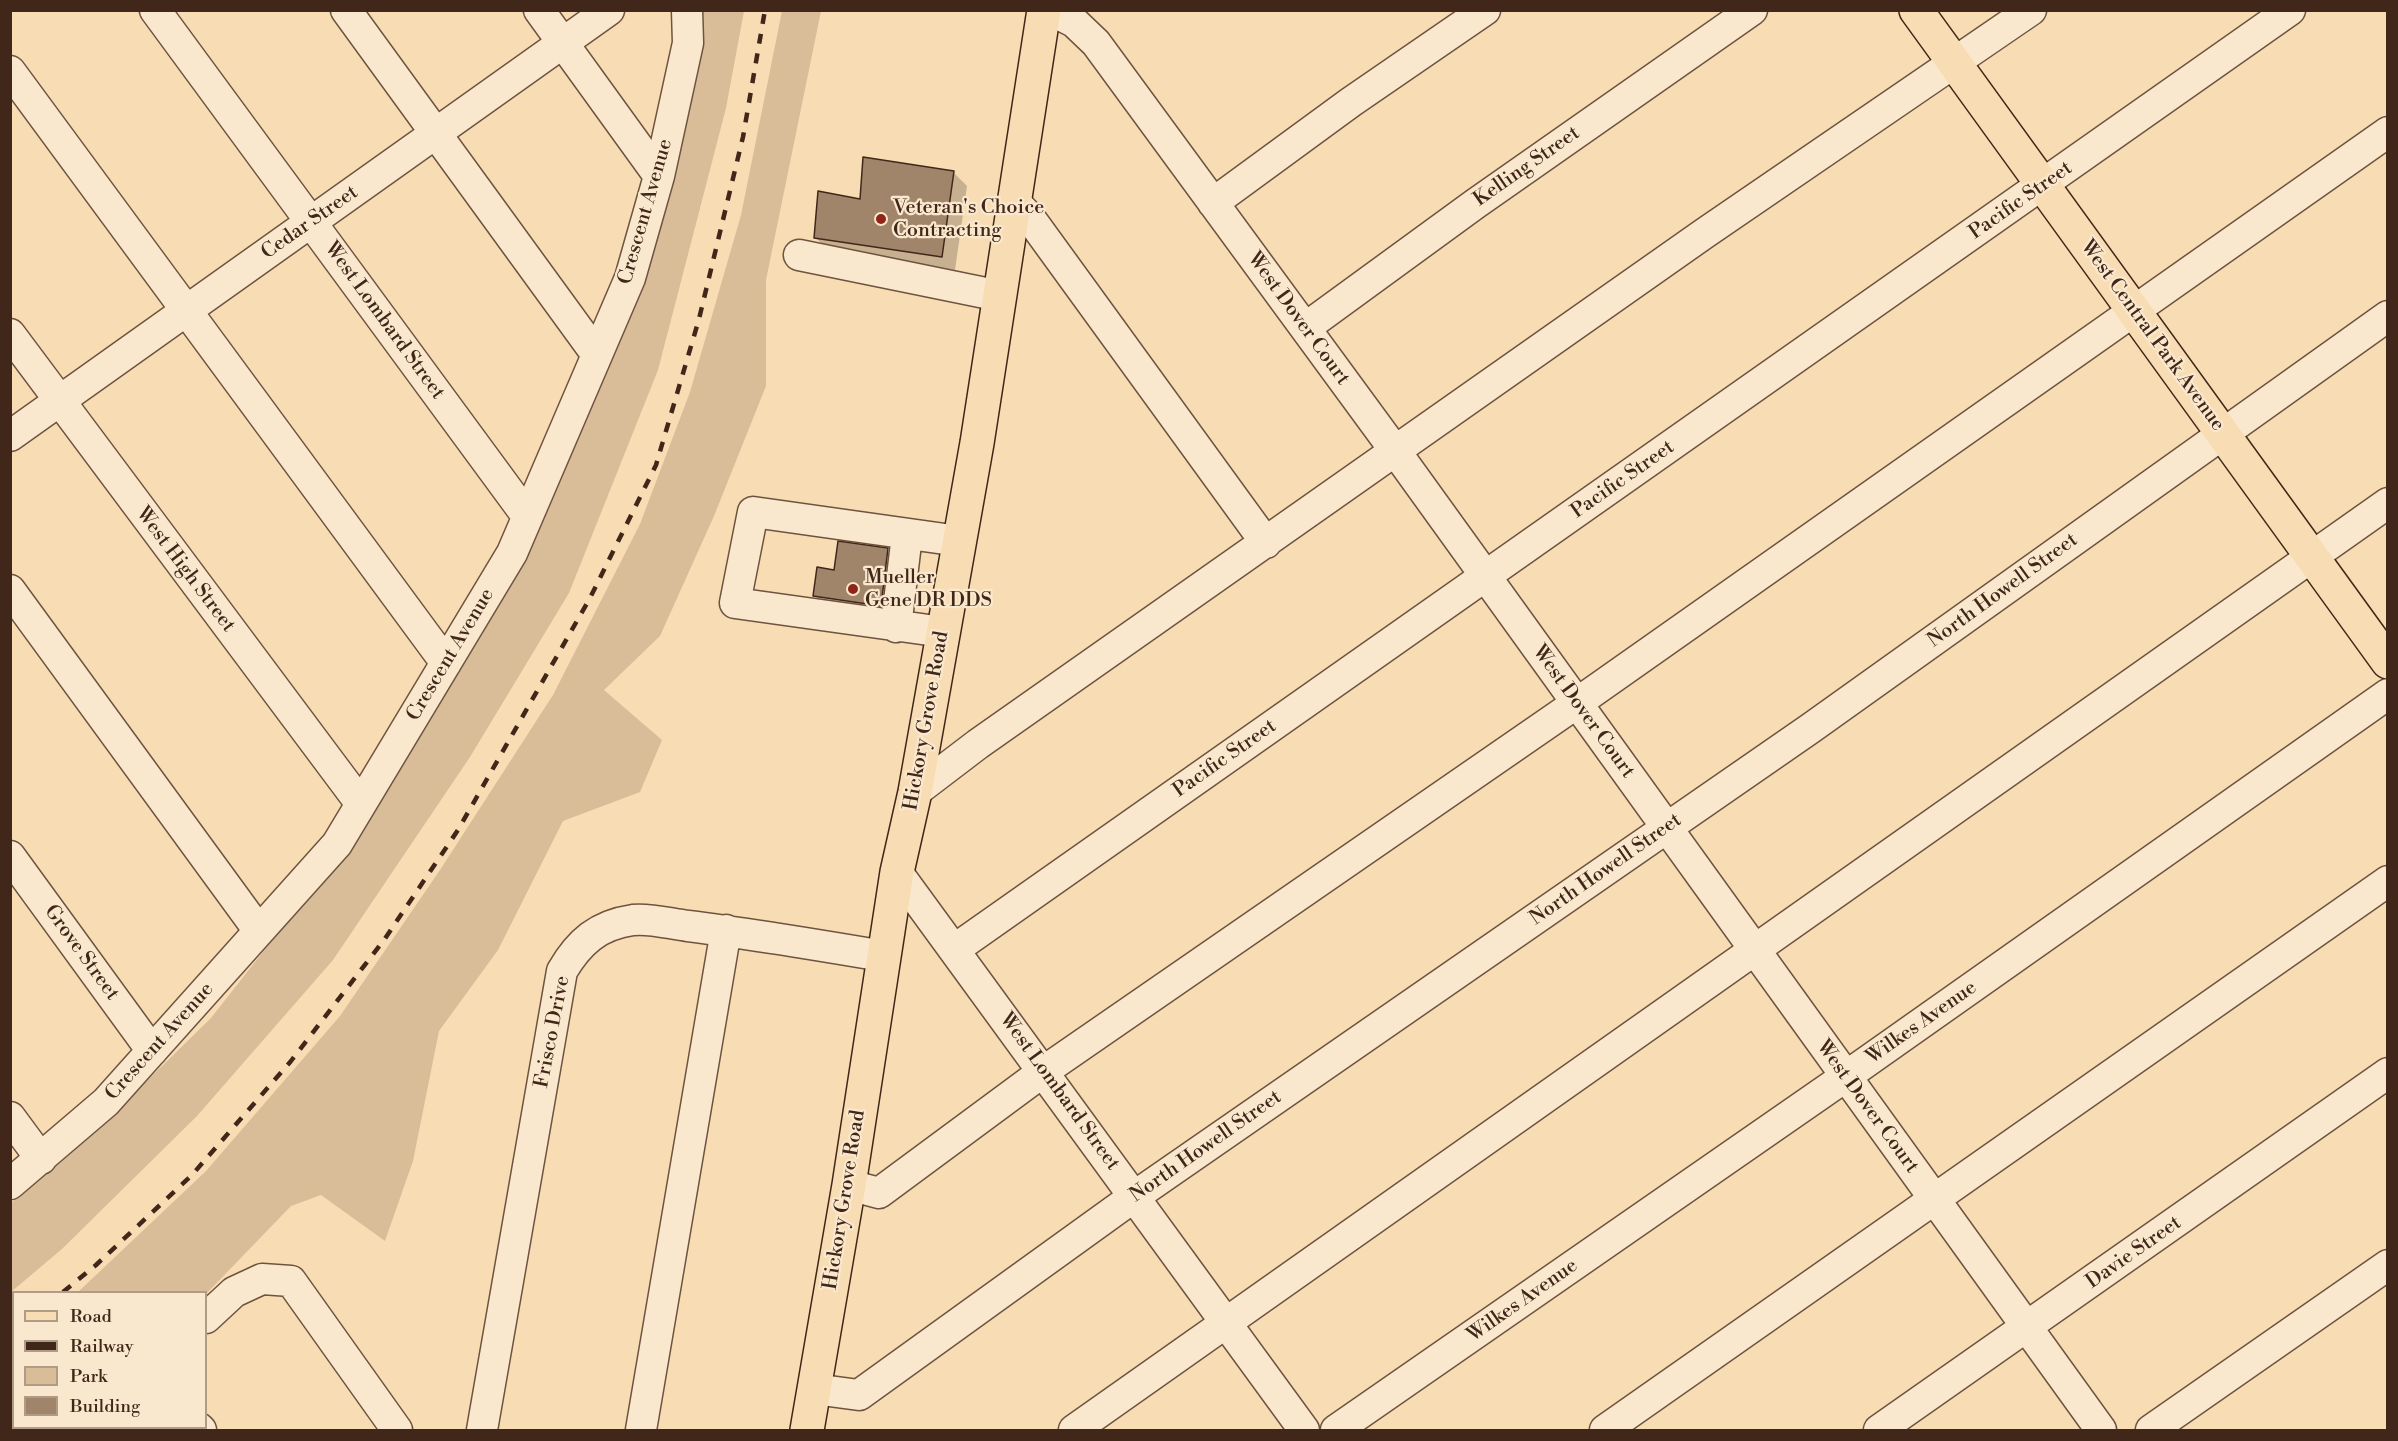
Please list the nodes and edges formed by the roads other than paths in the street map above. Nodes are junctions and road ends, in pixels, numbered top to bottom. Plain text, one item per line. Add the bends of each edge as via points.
1 (155, 10) edge
2 (346, 10) edge
3 (539, 10) edge
4 (609, 10) edge
5 (687, 10) edge
6 (1044, 10) edge
7 (1050, 10) edge
8 (1485, 10) edge
9 (1752, 10) edge
10 (1916, 10) edge
11 (2031, 10) edge
12 (2290, 10) edge
13 (562, 43) junction
14 (1954, 64) junction
15 (10, 71) edge
16 (2388, 132) edge
17 (436, 134) junction
18 (659, 176) junction
19 (2042, 185) junction
20 (1014, 201) junction
21 (1213, 203) junction
22 (311, 223) junction
23 (799, 255) dead end
24 (1000, 296) junction
25 (186, 311) junction
26 (2134, 311) junction
27 (2388, 316) edge
28 (1305, 328) junction
29 (10, 334) edge
30 (597, 355) junction
31 (59, 401) junction
32 (2223, 434) junction
33 (10, 435) edge
34 (1396, 452) junction
35 (2388, 503) edge
36 (528, 516) junction
37 (907, 535) junction
38 (959, 541) junction
39 (1266, 543) junction
40 (2312, 556) junction
41 (1486, 577) junction
42 (10, 590) edge
43 (896, 627) junction
44 (943, 632) junction
45 (2388, 662) edge
46 (446, 663) junction
47 (2388, 694) edge
48 (1576, 704) junction
49 (915, 792) junction
50 (361, 804) junction
51 (1666, 828) junction
52 (10, 856) edge
53 (897, 872) junction
54 (2388, 881) edge
55 (726, 930) junction
56 (259, 931) junction
57 (955, 949) junction
58 (1755, 952) junction
59 (883, 956) junction
60 (152, 1051) junction
61 (1044, 1071) junction
62 (2388, 1074) edge
63 (1845, 1077) junction
64 (10, 1117) edge
65 (41, 1159) junction
66 (10, 1184) edge
67 (849, 1185) junction
68 (1135, 1196) junction
69 (1934, 1201) junction
70 (2388, 1265) edge
71 (207, 1317) edge
72 (1225, 1322) junction
73 (2026, 1329) junction
74 (814, 1389) junction
75 (398, 1431) edge
76 (482, 1431) edge
77 (641, 1431) edge
78 (807, 1431) edge
79 (1074, 1431) edge
80 (1304, 1431) edge
81 (1336, 1431) edge
82 (1605, 1431) edge
83 (1879, 1431) edge
84 (2101, 1431) edge
85 (2151, 1431) edge

1 - 22 street, West Lombard Street
2 - 17 street
3 - 13 street
4 - 13 street, Cedar Street
5 - 18 street, Crescent Avenue via 688,43
6 - 20 main road, Hickory Grove Road
7 - 21 street, West Dover Court via 1074,22 1096,44
8 - 21 street
9 - 28 street, Kelling Street
10 - 14 main road, West Central Park Avenue
11 - 14 street
12 - 19 street, Pacific Street
13 - 17 street, Cedar Street
13 - 18 street
14 - 19 main road, West Central Park Avenue
14 - 34 street
15 - 25 street
16 - 26 street
17 - 22 street, Cedar Street
17 - 30 street
18 - 30 street, Crescent Avenue via 630,278
19 - 26 main road, West Central Park Avenue
19 - 41 street, Pacific Street
20 - 24 main road, Hickory Grove Road
20 - 39 street
21 - 28 street, West Dover Court
22 - 25 street, Cedar Street
22 - 36 street, West Lombard Street
23 - 24 street
24 - 38 main road, Hickory Grove Road
25 - 31 street, Cedar Street
25 - 46 street
26 - 32 main road, West Central Park Avenue
26 - 48 street
27 - 32 street, North Howell Street
28 - 34 street, West Dover Court
29 - 31 street, West High Street
30 - 36 street, Crescent Avenue
31 - 33 street, Cedar Street
31 - 50 street, West High Street
32 - 40 main road, West Central Park Avenue
32 - 51 street, North Howell Street
34 - 39 street
34 - 41 street, West Dover Court
35 - 40 street
36 - 46 street, Crescent Avenue via 512,553
37 - 38 street
37 - 43 street
37 - 43 street via 753,512 735,603
38 - 44 main road, Hickory Grove Road
39 - 49 street
40 - 45 main road, West Central Park Avenue
40 - 58 street
41 - 48 street, West Dover Court
41 - 57 street, Pacific Street
42 - 56 street
43 - 44 street
44 - 49 main road, Hickory Grove Road
46 - 50 street, Crescent Avenue
47 - 63 street, Wilkes Avenue
48 - 51 street, West Dover Court
48 - 61 street
49 - 53 main road, Hickory Grove Road
50 - 56 street, Crescent Avenue via 337,844
51 - 58 street, West Dover Court
51 - 68 street, North Howell Street
52 - 60 street, Grove Street
53 - 57 street, West Lombard Street
53 - 59 main road, Hickory Grove Road
54 - 69 street
55 - 59 street, Frisco Drive
55 - 76 street, Frisco Drive via 635,920 589,937 574,950 562,971
55 - 77 street
56 - 60 street, Crescent Avenue
57 - 61 street, West Lombard Street
58 - 63 street, West Dover Court
58 - 72 street
59 - 67 main road, Hickory Grove Road
60 - 65 street, Crescent Avenue via 106,1102
61 - 67 street via 879,1193
61 - 68 street, West Lombard Street
62 - 73 street, Davie Street
63 - 69 street, West Dover Court
63 - 81 street, Wilkes Avenue
64 - 65 street
65 - 66 street, Crescent Avenue
67 - 74 main road, Hickory Grove Road
68 - 72 street, West Lombard Street
68 - 74 street, North Howell Street via 859,1395
69 - 73 street, West Dover Court
69 - 82 street
70 - 85 street
71 - 75 street via 234,1292 262,1279 291,1281
72 - 79 street
72 - 80 street, West Lombard Street
73 - 83 street, Davie Street
73 - 84 street, West Dover Court
74 - 78 main road, Hickory Grove Road

